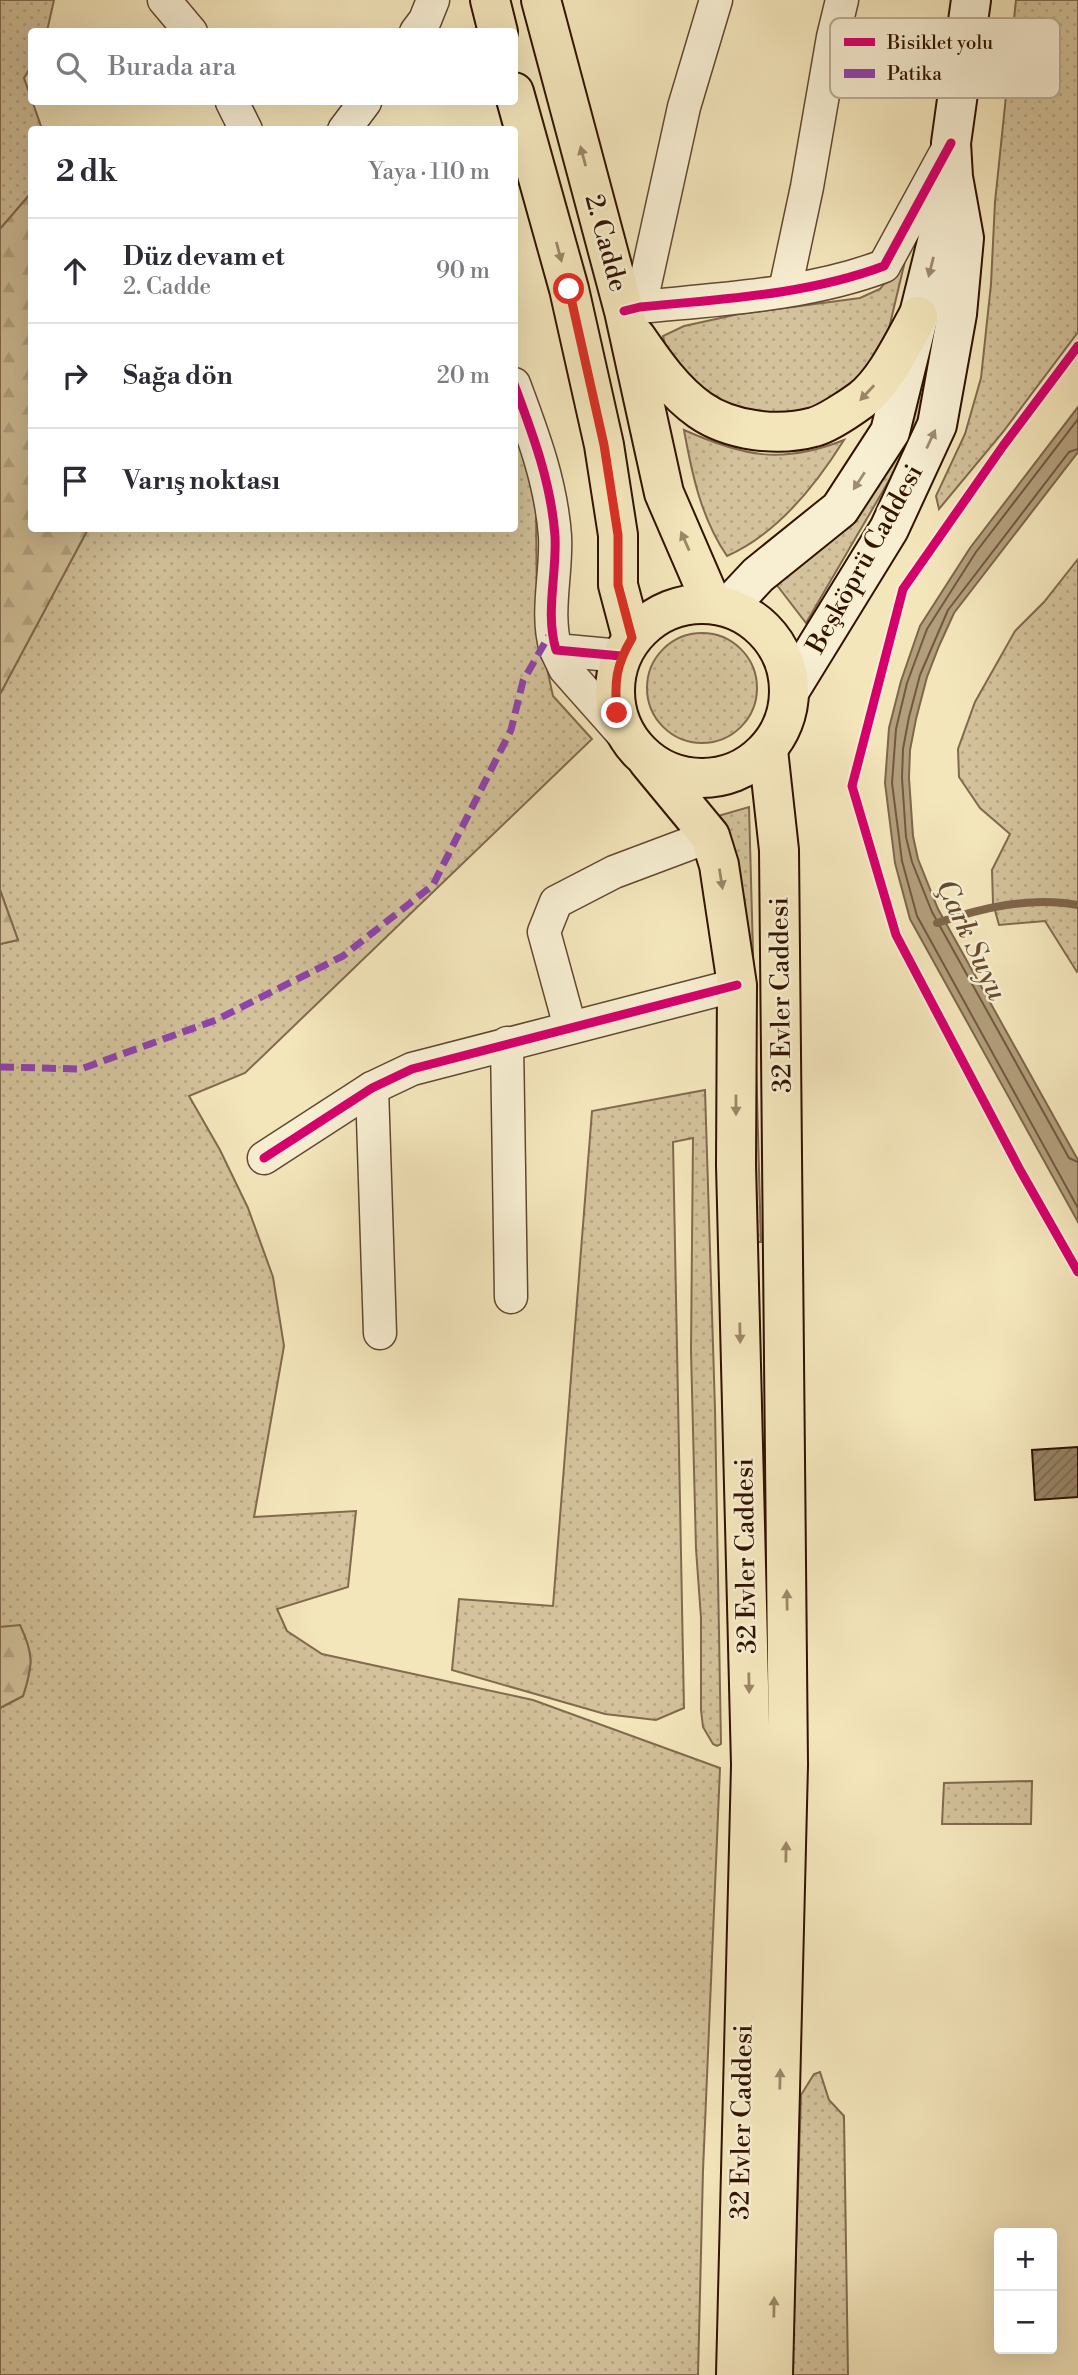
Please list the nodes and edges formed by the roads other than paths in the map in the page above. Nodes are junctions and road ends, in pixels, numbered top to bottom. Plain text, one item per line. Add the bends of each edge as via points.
1 (164, 0) edge
2 (433, 0) edge
3 (490, 0) edge
4 (541, 0) edge
5 (716, 0) edge
6 (842, 0) edge
7 (971, 0) edge
8 (838, 18) edge
9 (969, 18) edge
10 (188, 28) edge
11 (419, 28) edge
12 (497, 28) edge
13 (830, 54) edge
14 (959, 98) edge
15 (234, 105) edge
16 (363, 105) edge
17 (518, 105) edge
18 (244, 126) edge
19 (347, 126) edge
20 (952, 160) junction
21 (785, 290) junction
22 (631, 314) junction
23 (918, 316) junction
24 (518, 395) edge
25 (720, 605) junction
26 (626, 647) junction
27 (556, 650) junction
28 (790, 690) junction
29 (638, 750) junction
30 (768, 750) junction
31 (710, 836) junction
32 (737, 985) junction
33 (570, 1027) junction
34 (507, 1043) junction
35 (372, 1088) junction
36 (264, 1158) dead end
37 (511, 1297) dead end
38 (380, 1332) dead end
39 (736, 2375) edge
40 (773, 2375) edge

1 - 10 street
2 - 11 street
3 - 12 main road
22 -> 4 main road, 2. Cadde
5 - 22 street
6 - 8 street
7 - 9 main road, Beşköprü Caddesi
13 - 21 street
14 - 20 main road, Beşköprü Caddesi
15 - 18 street
16 - 19 street
17 -> 26 main road, 2. Cadde via 569,289 604,445 618,535 618,585
20 - 21 street via 884,266 854,277
20 -> 23 main road, Beşköprü Caddesi
28 -> 20 main road, Beşköprü Caddesi via 888,528 937,425 957,314 964,238
21 - 22 street
23 -> 22 main road via 889,368 862,400 816,427 773,433 731,424 700,410 659,371
25 -> 22 main road, 2. Cadde via 664,493
23 -> 25 main road, Beşköprü Caddesi via 890,432 840,509
24 - 27 street via 548,480 555,538 551,632
25 - 26 main road via 682,605 654,617
25 - 28 main road via 753,619 773,639 786,663
26 - 27 street
26 - 29 main road via 614,684 617,713
27 - 29 street via 565,669
28 - 30 main road via 788,712
29 - 30 main road via 671,774 696,779 723,777 747,767
29 - 31 main road, 32 Evler Caddesi
40 -> 30 main road, 32 Evler Caddesi via 788,1765 779,850
31 -> 32 main road, 32 Evler Caddesi via 719,865
31 - 33 street via 614,872 556,902 544,932
32 - 33 street
32 -> 39 main road, 32 Evler Caddesi via 736,1166 751,1765
33 - 34 street
34 - 35 street via 412,1069
34 - 37 street
35 - 36 street
35 - 38 street

